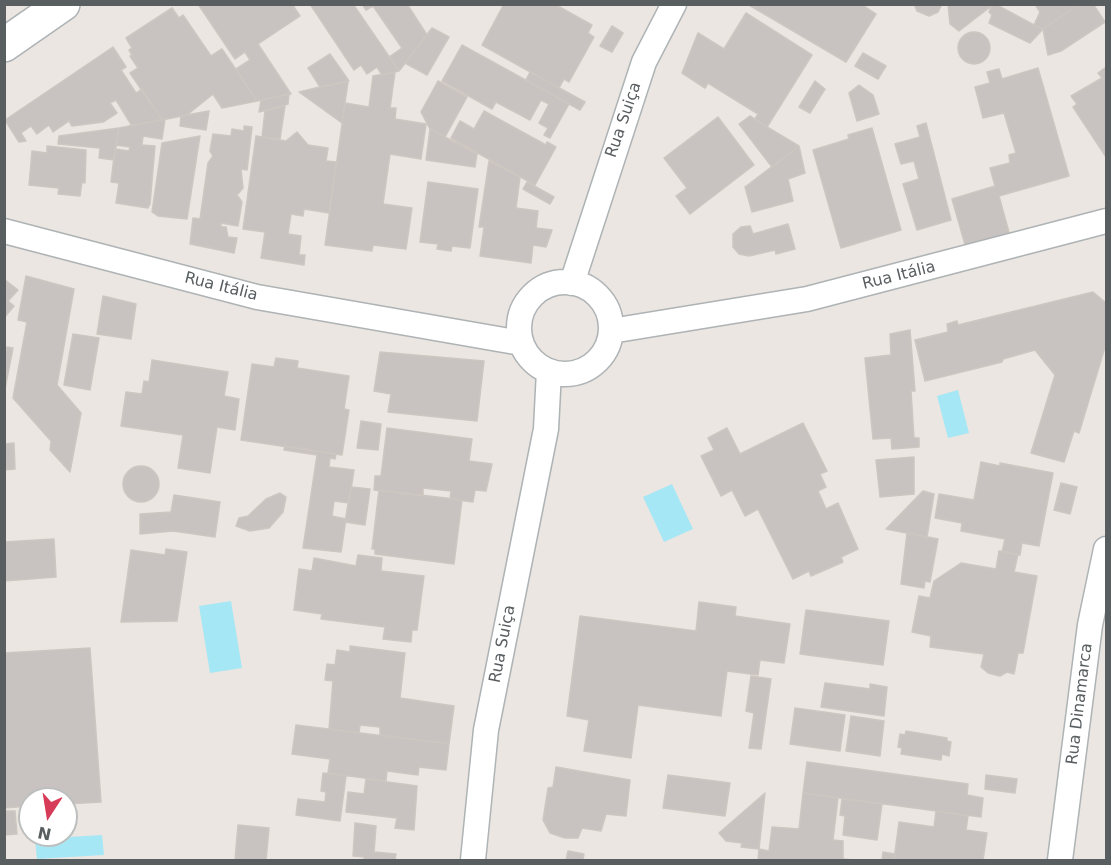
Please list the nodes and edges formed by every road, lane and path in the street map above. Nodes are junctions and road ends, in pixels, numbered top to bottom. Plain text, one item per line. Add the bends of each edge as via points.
1 (63, 4) edge
2 (674, 4) edge
3 (4, 45) edge
4 (1099, 228) edge
5 (4, 231) edge
6 (580, 285) junction
7 (610, 322) junction
8 (520, 334) junction
9 (558, 373) junction
10 (1107, 549) edge
11 (473, 861) edge
12 (1060, 861) edge

1 - 3 main road
2 - 6 street, Rua Suiça via 644,62 585,239
4 - 7 street, Rua Itália via 807,299 711,316
5 - 8 street, Rua Itália via 258,297 440,329
6 - 7 street via 601,299
6 - 8 street via 553,284 536,292 525,306
7 - 9 street via 607,347 598,360 584,370
8 - 9 street via 528,355
9 - 11 street, Rua Suiça via 486,730
10 - 12 street, Rua Dinamarca via 1090,626

